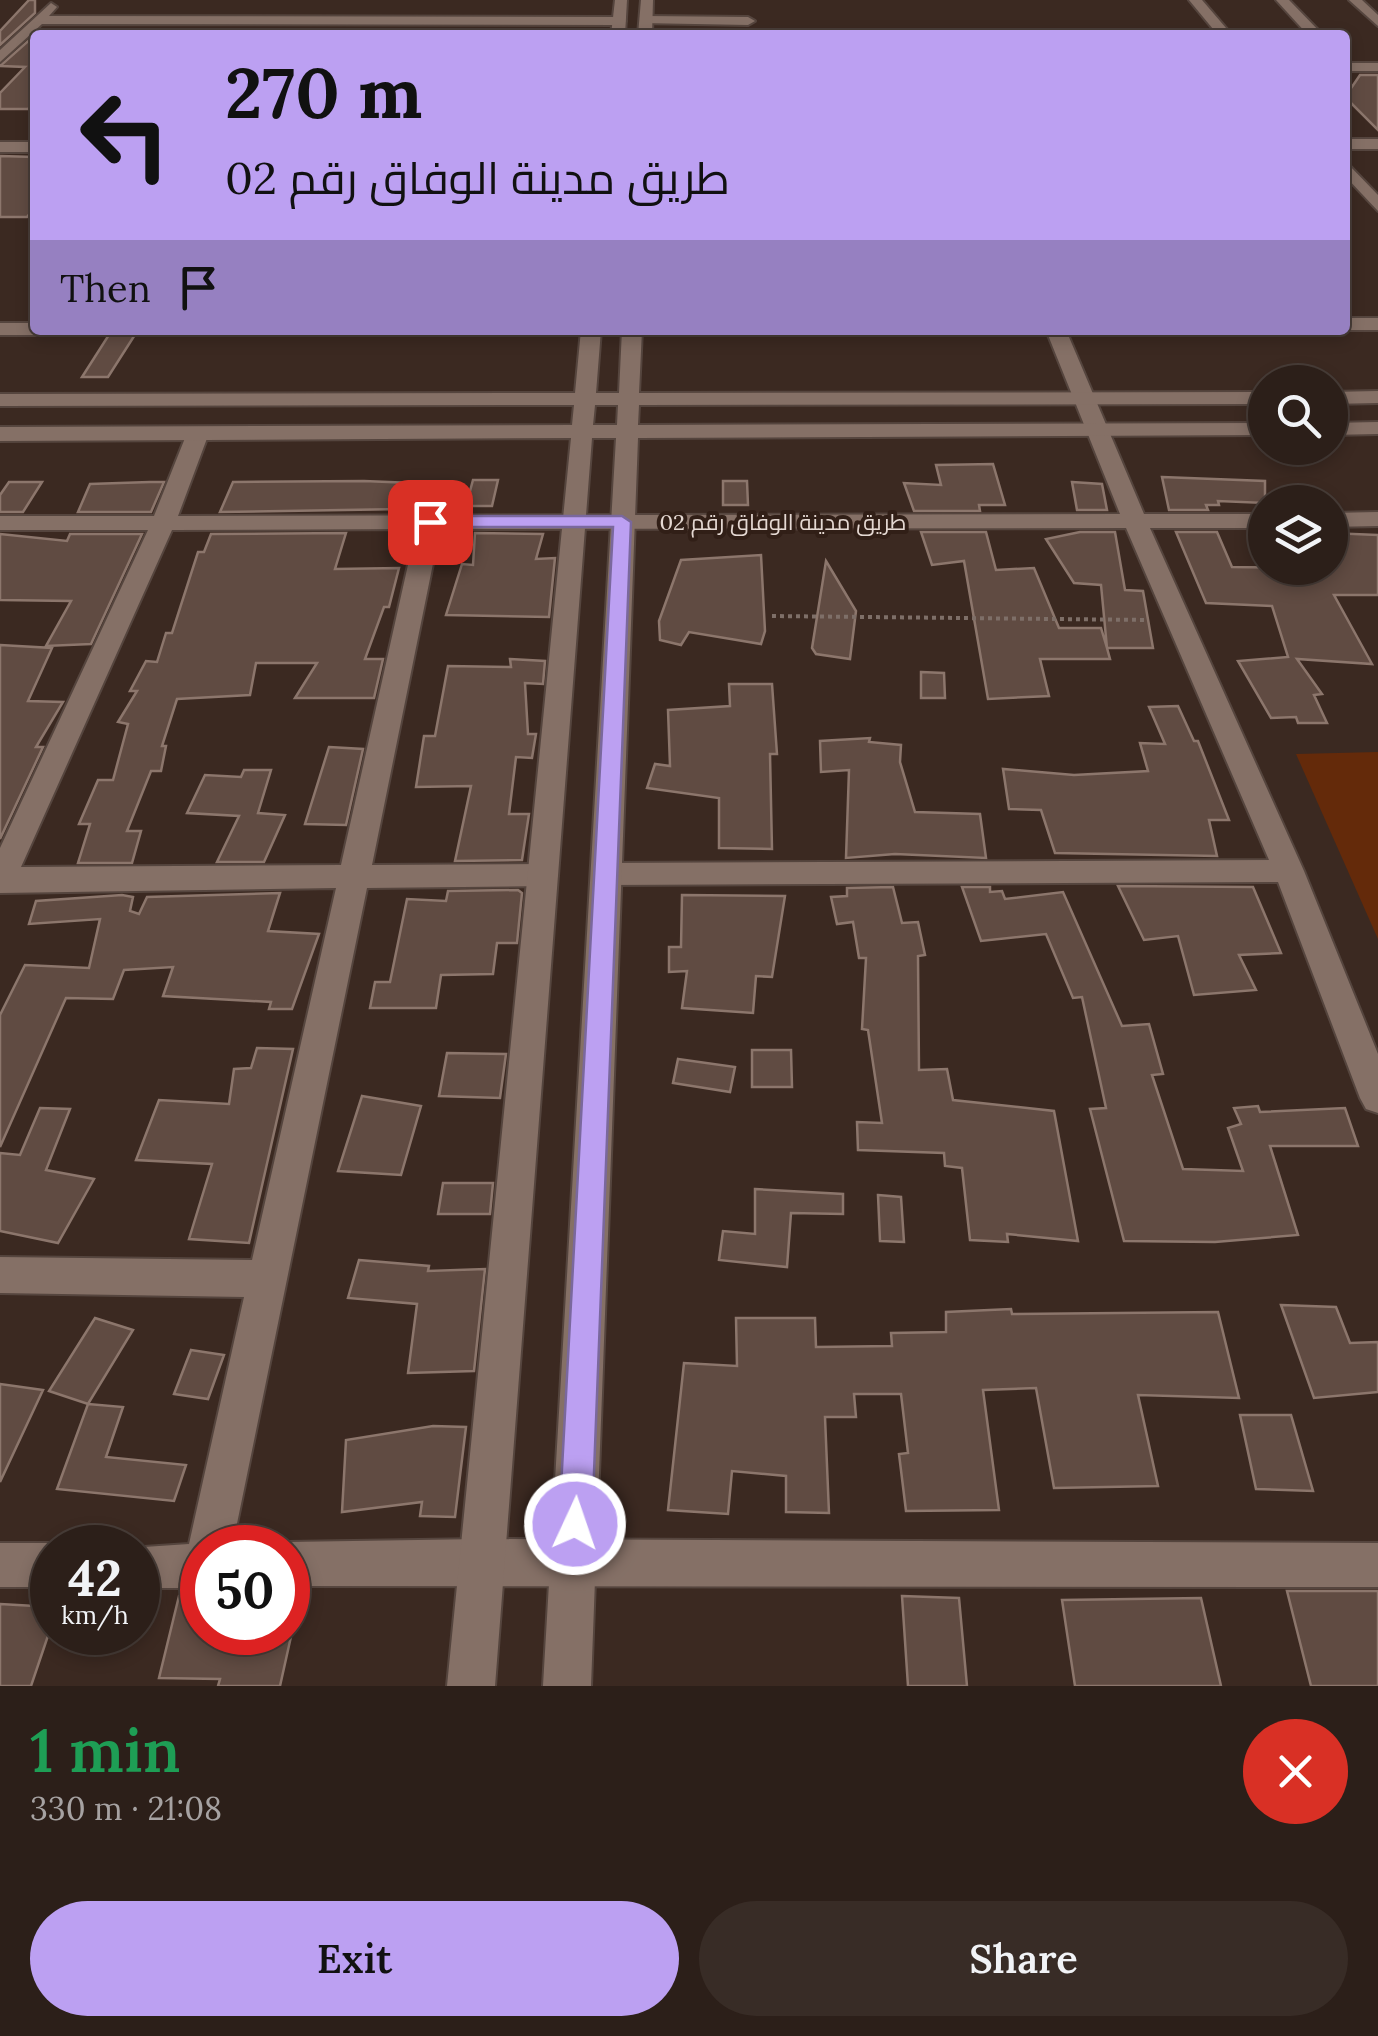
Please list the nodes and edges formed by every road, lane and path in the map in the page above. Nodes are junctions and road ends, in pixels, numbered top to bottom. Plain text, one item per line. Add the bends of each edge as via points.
1 (57, 0) edge
2 (180, 0) edge
3 (352, 0) edge
4 (621, 0) edge
5 (647, 0) edge
6 (732, 0) edge
7 (1195, 0) edge
8 (1282, 0) edge
9 (1355, 0) edge
10 (1376, 19) edge
11 (38, 20) junction
12 (341, 21) junction
13 (191, 28) edge
14 (297, 28) edge
15 (372, 28) edge
16 (618, 28) edge
17 (646, 28) edge
18 (754, 29) edge
19 (1221, 30) edge
20 (1311, 30) edge
21 (0, 58) edge
22 (1350, 67) edge
23 (1378, 67) edge
24 (1350, 144) edge
25 (1378, 144) edge
26 (0, 147) edge
27 (30, 147) edge
28 (1350, 172) edge
29 (1378, 206) edge
30 (1350, 322) edge
31 (1378, 324) edge
32 (30, 329) edge
33 (0, 330) edge
34 (591, 335) edge
35 (632, 335) edge
36 (1058, 335) edge
37 (1248, 398) edge
38 (1348, 398) edge
39 (1378, 398) edge
40 (1082, 399) junction
41 (0, 400) edge
42 (583, 417) junction
43 (629, 417) junction
44 (1378, 428) edge
45 (1248, 429) edge
46 (1348, 429) edge
47 (1095, 430) junction
48 (198, 433) junction
49 (0, 434) edge
50 (1378, 519) edge
51 (1348, 520) edge
52 (1248, 521) edge
53 (430, 522) junction
54 (574, 522) junction
55 (622, 522) junction
56 (0, 523) edge
57 (162, 523) junction
58 (1140, 524) junction
59 (772, 616) dead end
60 (1181, 620) junction
61 (1289, 871) junction
62 (543, 874) junction
63 (606, 874) junction
64 (353, 878) junction
65 (0, 879) edge
66 (1378, 1098) edge
67 (0, 1275) edge
68 (264, 1279) junction
69 (215, 1525) edge
70 (482, 1561) junction
71 (573, 1562) junction
72 (310, 1564) edge
73 (0, 1565) edge
74 (1378, 1565) edge
75 (30, 1566) edge
76 (471, 1686) edge
77 (568, 1686) edge

1 - 11 street
2 - 13 street
3 - 12 street
4 - 16 street
5 - 17 street
6 - 18 street
7 - 19 street
8 - 20 street
9 - 10 street
11 - 13 street
11 - 21 street
12 - 14 street
12 - 15 street
13 - 14 street
15 - 16 street
17 - 18 street
22 - 23 street
24 - 25 street
26 - 27 street
28 - 29 street
30 - 31 street
32 - 33 street
34 - 42 street
35 - 43 street
36 - 40 street
37 - 40 street
38 - 39 street
40 - 43 street
40 - 47 street
41 - 42 street
42 - 43 street
42 - 48 street
42 - 54 street
43 - 47 street
43 - 55 street
44 - 46 street
45 - 47 street
47 - 58 street
48 - 49 street
48 - 57 street
50 - 51 street
52 - 58 street, طريق مدينة الوفاق رقم 02
53 - 54 street, طريق مدينة الوفاق رقم 02
53 - 57 street, طريق مدينة الوفاق رقم 02
53 - 64 street
54 - 55 street, طريق مدينة الوفاق رقم 02
54 - 62 street
55 - 58 street, طريق مدينة الوفاق رقم 02
55 - 63 street
56 - 57 street, طريق مدينة الوفاق رقم 02
57 - 65 street
58 - 60 street
59 - 60 path
60 - 61 street
61 - 63 street
61 - 66 street
62 - 64 street
62 - 70 street
63 - 71 street
64 - 65 street
64 - 68 street
67 - 68 street
68 - 69 street
70 - 71 street
70 - 72 street
70 - 76 street
71 - 74 street
71 - 77 street
73 - 75 street

